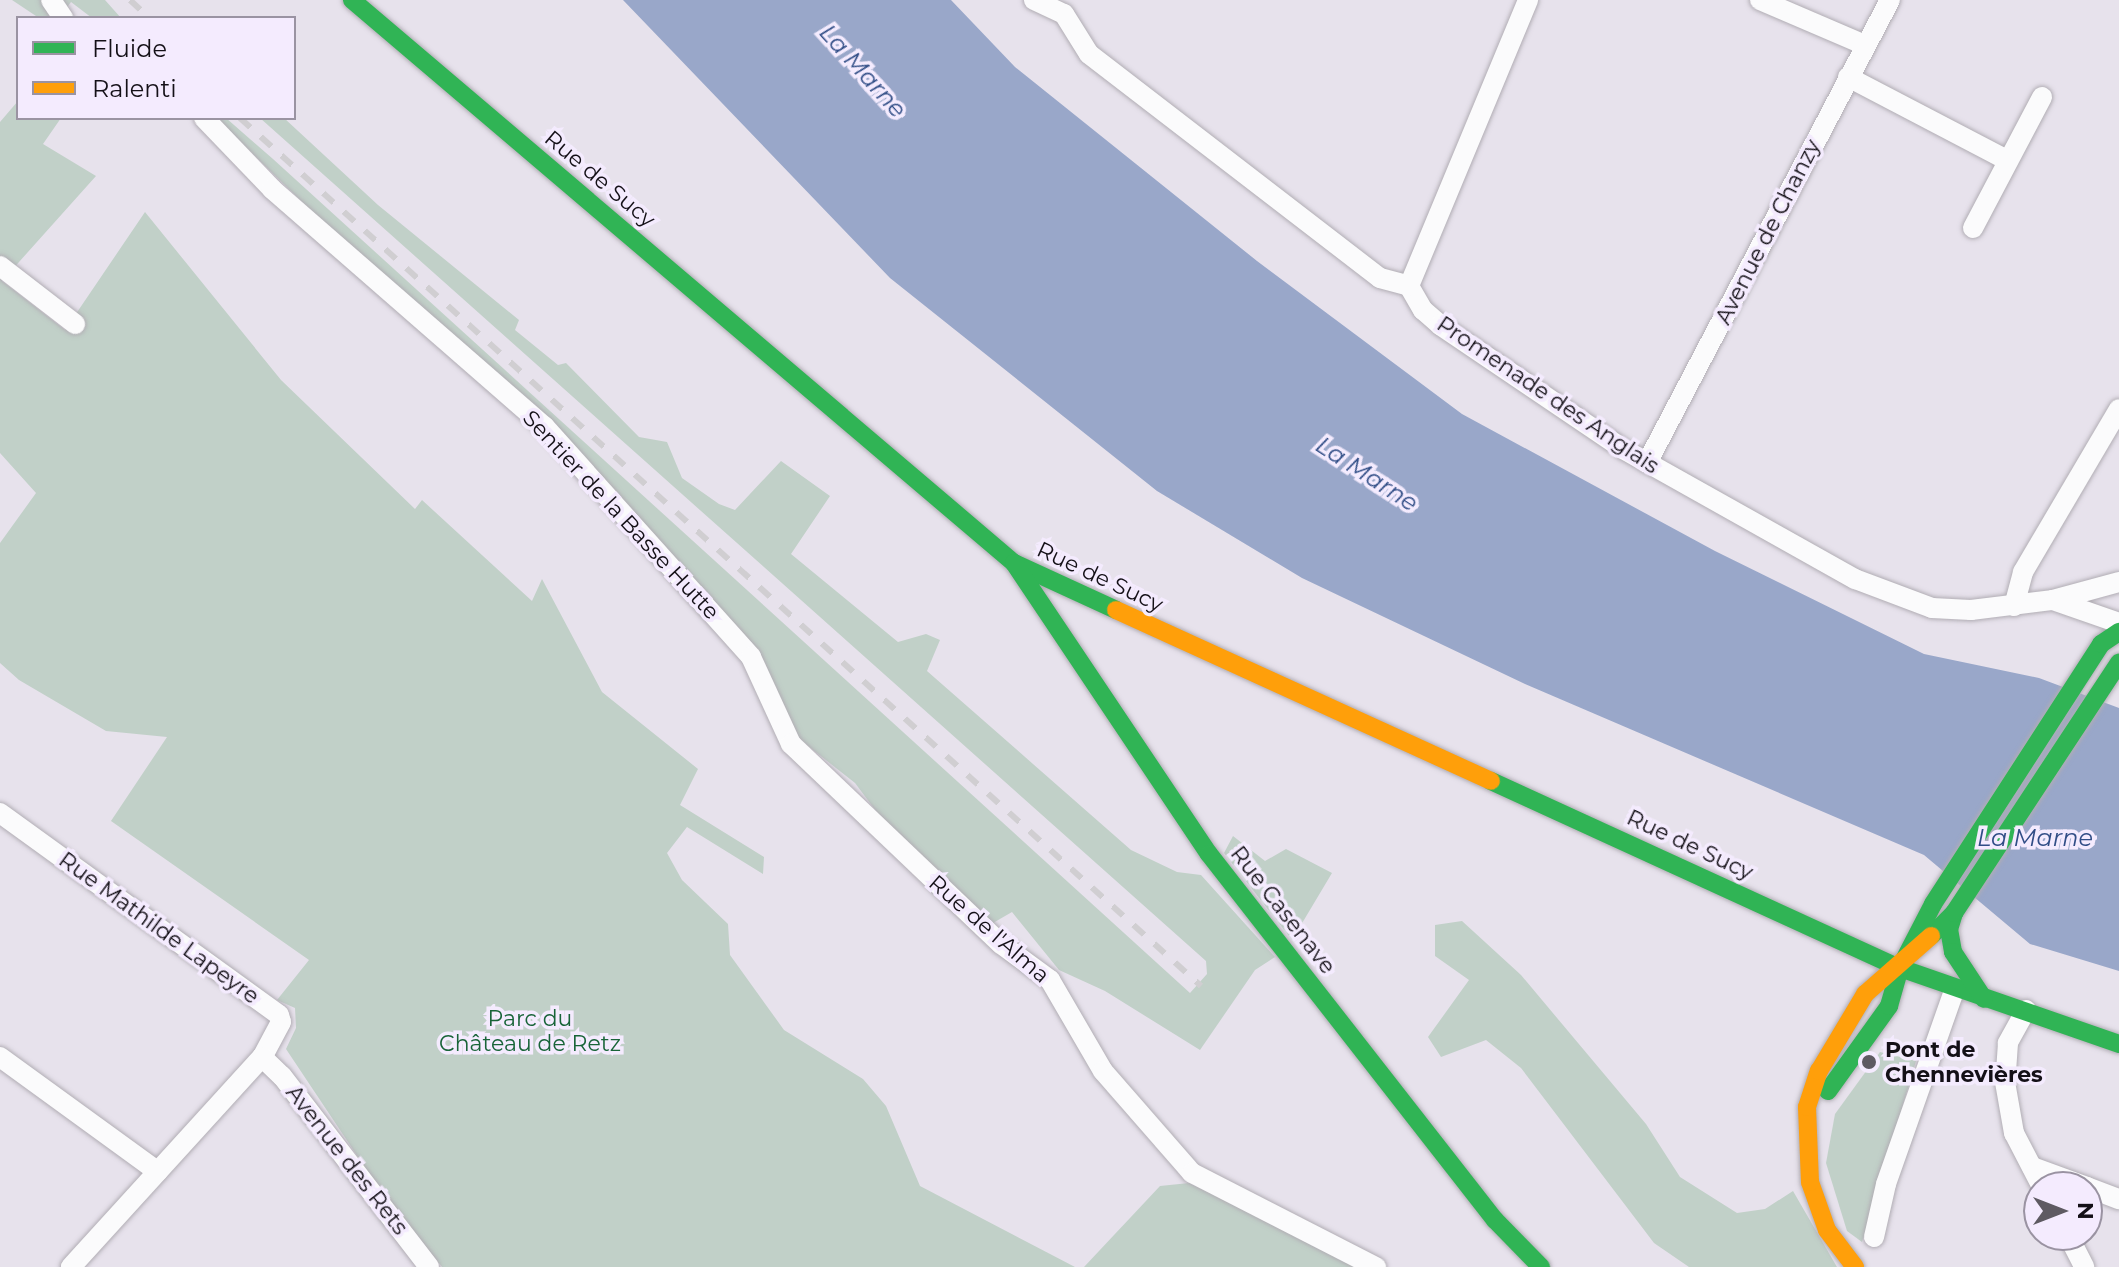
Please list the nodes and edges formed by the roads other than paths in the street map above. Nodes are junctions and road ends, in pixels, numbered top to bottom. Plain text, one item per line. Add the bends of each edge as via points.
1 (352, 0) edge
2 (1034, 0) edge
3 (1528, 0) edge
4 (1760, 0) edge
5 (1890, 0) edge
6 (1067, 7) edge
7 (1865, 45) junction
8 (1848, 77) junction
9 (2042, 97) dead end
10 (206, 120) edge
11 (2007, 160) junction
12 (1973, 228) dead end
13 (0, 266) edge
14 (1409, 286) junction
15 (75, 324) dead end
16 (2119, 409) edge
17 (1647, 463) junction
18 (1014, 563) junction
19 (2119, 582) edge
20 (2053, 600) junction
21 (2014, 606) junction
22 (2119, 623) edge
23 (2119, 632) edge
24 (2114, 671) edge
25 (862, 807) joint
26 (0, 813) edge
27 (1954, 913) junction
28 (1900, 968) junction
29 (1954, 991) junction
30 (1984, 999) junction
31 (2026, 1010) junction
32 (2119, 1044) edge
33 (0, 1057) edge
34 (262, 1057) junction
35 (1808, 1136) junction
36 (2032, 1167) junction
37 (2034, 1171) edge
38 (2043, 1171) edge
39 (158, 1172) junction
40 (1874, 1237) dead end
41 (71, 1267) edge
42 (429, 1267) edge
43 (1376, 1267) edge
44 (1541, 1267) edge
45 (1855, 1267) edge

1 - 18 main road, Rue de Sucy
2 - 6 street
3 - 14 street
4 - 7 street
5 - 7 street, Avenue de Chanzy
6 - 14 street via 1089,54 1380,278
7 - 8 street, Avenue de Chanzy
8 - 11 street
8 - 17 street, Avenue de Chanzy
9 - 11 street
10 - 25 street, Sentier de la Basse Hutte via 272,189 544,426 751,657 791,744
11 - 12 street
13 - 15 street
14 - 17 street, Promenade des Anglais via 1440,325
16 - 21 street via 2023,572
17 - 21 street, Promenade des Anglais via 1892,597 1932,608
18 - 28 main road, Rue de Sucy
18 - 44 main road, Rue Casenave via 1209,854 1495,1220
19 - 20 street, Promenade des Anglais
20 - 21 street, Promenade des Anglais
20 - 22 street, Promenade des Anglais
23 - 28 main road via 2101,644 1933,904
24 - 27 main road
25 - 43 street, Rue de l'Alma via 871,823 958,905 1061,991 1103,1071 1192,1173
26 - 34 street, Rue Mathilde Lapeyre via 279,1015 279,1029
27 - 28 main road
27 - 30 main road via 1949,929 1953,952
28 - 29 main road, Rue de Sucy
28 - 35 main road via 1889,1006 1826,1094
28 - 35 main road via 1865,994 1835,1043 1807,1107
29 - 30 main road, Rue de Sucy
29 - 40 street via 1886,1184
30 - 31 main road, Rue de Sucy
31 - 32 main road, Rue de Sucy
31 - 36 street via 2008,1043 2005,1082 2014,1133
33 - 39 street
34 - 39 street
34 - 42 street, Avenue des Rets
35 - 45 main road via 1810,1182 1827,1230
36 - 37 street
36 - 38 street
39 - 41 street

